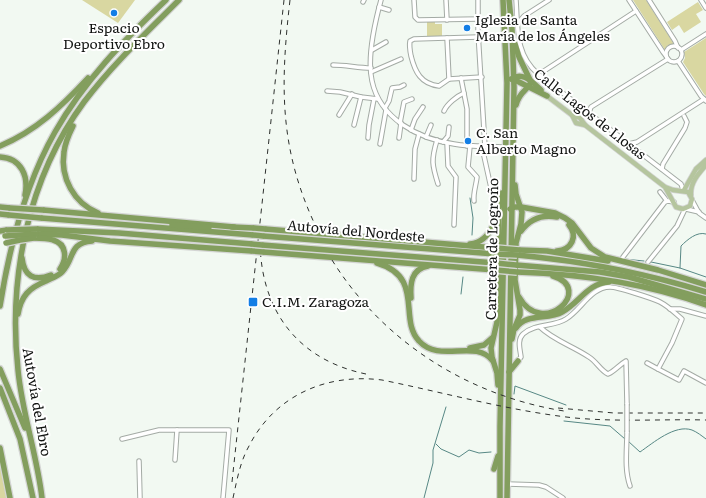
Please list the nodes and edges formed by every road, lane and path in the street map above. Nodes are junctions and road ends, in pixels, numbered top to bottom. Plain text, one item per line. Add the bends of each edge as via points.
1 (165, 0) edge
2 (179, 0) edge
3 (381, 0) edge
4 (414, 0) edge
5 (446, 0) edge
6 (478, 0) edge
7 (503, 0) edge
8 (509, 0) edge
9 (516, 0) edge
10 (549, 0) edge
11 (629, 0) edge
12 (649, 0) edge
13 (701, 0) edge
14 (379, 7) junction
15 (706, 8) edge
16 (389, 10) dead end
17 (636, 11) junction
18 (478, 19) junction
19 (447, 20) junction
20 (518, 24) junction
21 (504, 26) junction
22 (512, 29) junction
23 (133, 32) junction
24 (706, 34) edge
25 (478, 37) junction
26 (447, 38) junction
27 (386, 42) dead end
28 (679, 49) junction
29 (372, 50) junction
30 (524, 57) junction
31 (667, 57) junction
32 (401, 59) dead end
33 (678, 61) junction
34 (333, 65) dead end
35 (371, 70) junction
36 (524, 70) junction
37 (536, 72) junction
38 (482, 77) junction
39 (461, 78) junction
40 (513, 78) junction
41 (449, 79) junction
42 (531, 81) junction
43 (507, 83) junction
44 (404, 85) dead end
45 (529, 87) junction
46 (93, 91) junction
47 (327, 91) dead end
48 (352, 94) junction
49 (464, 94) junction
50 (547, 96) junction
51 (361, 97) junction
52 (374, 99) junction
53 (378, 99) junction
54 (412, 99) dead end
55 (705, 100) edge
56 (423, 107) dead end
57 (386, 109) junction
58 (444, 111) dead end
59 (685, 111) junction
60 (589, 113) junction
61 (339, 115) dead end
62 (514, 115) junction
63 (678, 116) junction
64 (684, 116) junction
65 (401, 123) junction
66 (354, 125) dead end
67 (431, 125) dead end
68 (449, 128) dead end
69 (411, 130) junction
70 (419, 134) junction
71 (426, 137) junction
72 (368, 138) dead end
73 (398, 138) dead end
74 (437, 140) junction
75 (445, 142) junction
76 (380, 144) dead end
77 (629, 144) junction
78 (0, 145) edge
79 (469, 146) junction
80 (484, 147) junction
81 (505, 148) junction
82 (0, 157) edge
83 (706, 160) edge
84 (706, 166) edge
85 (662, 169) junction
86 (513, 171) junction
87 (414, 179) dead end
88 (505, 182) junction
89 (438, 184) dead end
90 (665, 187) junction
91 (682, 191) junction
92 (660, 192) dead end
93 (516, 194) junction
94 (692, 198) junction
95 (474, 201) dead end
96 (671, 201) junction
97 (0, 206) edge
98 (492, 207) dead end
99 (520, 207) junction
100 (512, 208) junction
101 (678, 208) junction
102 (534, 209) junction
103 (686, 209) junction
104 (699, 212) junction
105 (498, 213) junction
106 (0, 214) edge
107 (104, 215) junction
108 (505, 218) junction
109 (681, 218) junction
110 (706, 218) edge
111 (454, 225) dead end
112 (152, 226) junction
113 (234, 226) junction
114 (0, 231) edge
115 (36, 234) junction
116 (518, 234) junction
117 (4, 235) edge
118 (147, 236) junction
119 (110, 240) junction
120 (0, 245) edge
121 (460, 245) junction
122 (192, 246) junction
123 (496, 251) junction
124 (547, 251) junction
125 (11, 253) junction
126 (22, 253) junction
127 (518, 253) junction
128 (622, 257) dead end
129 (352, 259) junction
130 (648, 262) dead end
131 (628, 263) junction
132 (453, 267) junction
133 (524, 272) junction
134 (621, 283) junction
135 (515, 285) junction
136 (706, 285) edge
137 (706, 292) edge
138 (706, 299) edge
139 (0, 306) edge
140 (706, 306) edge
141 (670, 309) junction
142 (706, 316) edge
143 (15, 323) junction
144 (540, 327) junction
145 (513, 333) junction
146 (493, 338) junction
147 (509, 357) junction
148 (493, 361) junction
149 (518, 361) junction
150 (647, 363) dead end
151 (0, 369) edge
152 (658, 369) junction
153 (509, 372) junction
154 (706, 383) edge
155 (0, 388) edge
156 (500, 425) junction
157 (177, 430) junction
158 (30, 439) junction
159 (122, 439) dead end
160 (0, 448) edge
161 (175, 460) dead end
162 (140, 461) dead end
163 (494, 469) dead end
164 (507, 484) junction
165 (630, 486) dead end
166 (10, 498) edge
167 (33, 498) edge
168 (42, 498) edge
169 (140, 498) edge
170 (223, 498) edge
171 (500, 498) edge
172 (507, 498) edge
173 (563, 498) edge

1 - 23 highway
2 - 46 highway, Autovía del Ebro via 121,58
3 - 14 street
4 - 19 street via 418,20
5 - 19 street
6 - 18 street
7 - 21 highway, Carretera de Logroño
8 - 22 highway, Carretera de Logroño
9 - 20 street, Calle Lagos de Llosas
10 - 20 street via 524,16
11 - 17 street
12 - 28 street
13 - 15 street
14 - 16 street
14 - 29 street
17 - 31 street
17 - 37 street via 544,70
18 - 19 street
18 - 25 street
20 - 30 street, Calle Lagos de Llosas
21 - 40 highway via 508,32 510,75
21 - 43 highway, Carretera de Logroño
22 - 36 highway
22 - 40 highway, Carretera de Logroño
23 - 78 highway via 58,110 40,124
23 - 125 highway via 92,77 54,133 37,169
24 - 28 street
25 - 26 street
25 - 38 street
26 - 41 street
26 - 41 street via 413,39 409,48 414,68 420,78 437,86
27 - 29 street
28 - 31 street via 671,47 667,51
28 - 33 street via 682,55
29 - 35 street
30 - 36 highway
30 - 37 street, Calle Lagos de Llosas
31 - 33 street via 672,62
31 - 60 street via 591,107
32 - 35 street
33 - 55 street
34 - 35 street
35 - 53 street
36 - 42 highway
37 - 60 street, Calle Lagos de Llosas
38 - 39 street
38 - 80 street
39 - 41 street
39 - 49 street
40 - 42 highway via 522,76
40 - 43 highway
40 - 45 highway
40 - 62 highway, Carretera de Logroño
42 - 45 highway
42 - 50 highway
43 - 81 highway, Carretera de Logroño
44 - 57 street via 392,88
45 - 50 highway
45 - 62 highway via 519,96
46 - 107 highway via 67,139 63,153 64,168 74,196 86,207
46 - 126 highway, Autovía del Ebro via 62,138 44,173
47 - 48 street
48 - 51 street
48 - 61 street
49 - 58 street
49 - 79 street
50 - 90 main road
51 - 52 street
51 - 66 street
52 - 53 street
52 - 72 street
53 - 57 street
54 - 65 street via 404,102
55 - 59 street
56 - 69 street
57 - 65 street
57 - 76 street
59 - 63 street
59 - 64 street
60 - 77 street, Calle Lagos de Llosas
62 - 86 highway, Carretera de Logroño
63 - 64 street
63 - 77 street via 637,142
64 - 85 street via 686,126
65 - 69 street
65 - 73 street
67 - 71 street
68 - 75 street
69 - 70 street
70 - 71 street
70 - 87 street via 415,149
71 - 74 street
74 - 75 street
74 - 89 street via 432,157
75 - 79 street
75 - 111 street via 448,166 456,177
77 - 85 street, Calle Lagos de Llosas
79 - 80 street
79 - 95 street via 468,167 476,177
80 - 81 street
80 - 98 street via 493,197
81 - 88 highway, Carretera de Logroño
82 - 125 highway via 19,164 26,181 26,193
83 - 91 main road via 696,169
84 - 94 main road via 695,178 691,188
85 - 91 street, Calle Lagos de Llosas via 682,185
86 - 93 highway
86 - 100 highway, Carretera de Logroño
88 - 105 highway
88 - 108 highway, Carretera de Logroño
90 - 91 main road
90 - 96 main road
91 - 94 main road
91 - 96 main road
92 - 96 street
93 - 99 highway
93 - 102 highway via 521,201
94 - 103 main road
94 - 104 street
96 - 101 main road
96 - 128 street via 664,203
97 - 107 highway, bridge
99 - 100 highway
99 - 102 highway
99 - 116 highway via 522,221
100 - 108 highway
100 - 147 highway, Carretera de Logroño
101 - 103 main road
101 - 109 street
102 - 131 highway via 555,213 565,218 595,252
103 - 104 street
103 - 109 street
104 - 110 street
105 - 121 highway via 484,239
105 - 146 highway via 500,246 497,322
106 - 112 highway, Autovía del Nordeste, bridge
107 - 113 highway
108 - 156 highway, Carretera de Logroño
109 - 130 street
112 - 113 highway
112 - 123 highway, Autovía del Nordeste, bridge
113 - 121 highway, bridge
114 - 117 highway, Autovía del Nordeste
115 - 117 highway, Autovía del Nordeste, bridge
115 - 118 highway, Autovía del Nordeste via 119,233
115 - 119 highway
115 - 120 highway, bridge
115 - 126 highway via 61,244 65,257 60,269 44,277 32,276 24,268
116 - 124 highway via 528,223 539,217 550,216 566,222 574,233 573,242 560,251
116 - 135 highway
118 - 122 highway
118 - 138 highway, Autovía del Nordeste, bridge via 600,272 629,277
119 - 122 highway
119 - 143 highway via 87,241 78,245 61,272 25,294
121 - 123 highway
122 - 129 highway, bridge
123 - 127 highway, Autovía del Nordeste, bridge
124 - 127 highway
124 - 131 highway
125 - 139 highway
126 - 143 highway, Autovía del Ebro
127 - 137 highway, Autovía del Nordeste via 658,278
129 - 132 highway
129 - 148 highway via 382,265 397,275 408,296 413,330 423,345 438,352 480,352
131 - 136 highway
132 - 133 highway, bridge
132 - 146 highway via 427,266 414,275 411,285 412,310 414,326 419,337 429,346 444,349 475,348 487,344
133 - 134 highway via 579,276
133 - 135 highway via 560,279 568,289 566,302 555,311 538,312 524,304
134 - 140 highway
134 - 145 highway via 598,284 562,312 523,321
135 - 145 highway via 520,313
141 - 142 street
141 - 144 street via 658,301 608,287 592,294 572,315
141 - 152 street via 682,319
143 - 158 highway, Autovía del Ebro via 18,371
144 - 149 street via 527,331 520,338 521,357
144 - 165 street, bridge via 589,357 608,374 626,361 626,466
145 - 147 highway
146 - 148 highway
147 - 149 highway
147 - 153 highway, Carretera de Logroño
148 - 156 highway via 497,373
149 - 153 highway
150 - 152 street
151 - 158 highway
152 - 154 street via 679,380 684,372
153 - 164 highway, Carretera de Logroño
155 - 167 highway, Autovía del Ebro via 20,439
156 - 163 highway via 498,458
156 - 171 highway, Carretera de Logroño
157 - 159 street via 159,430
157 - 161 street
157 - 170 street via 229,430
158 - 168 highway, Autovía del Ebro
160 - 166 highway
162 - 169 street
164 - 172 highway, Carretera de Logroño
164 - 173 street via 539,485

